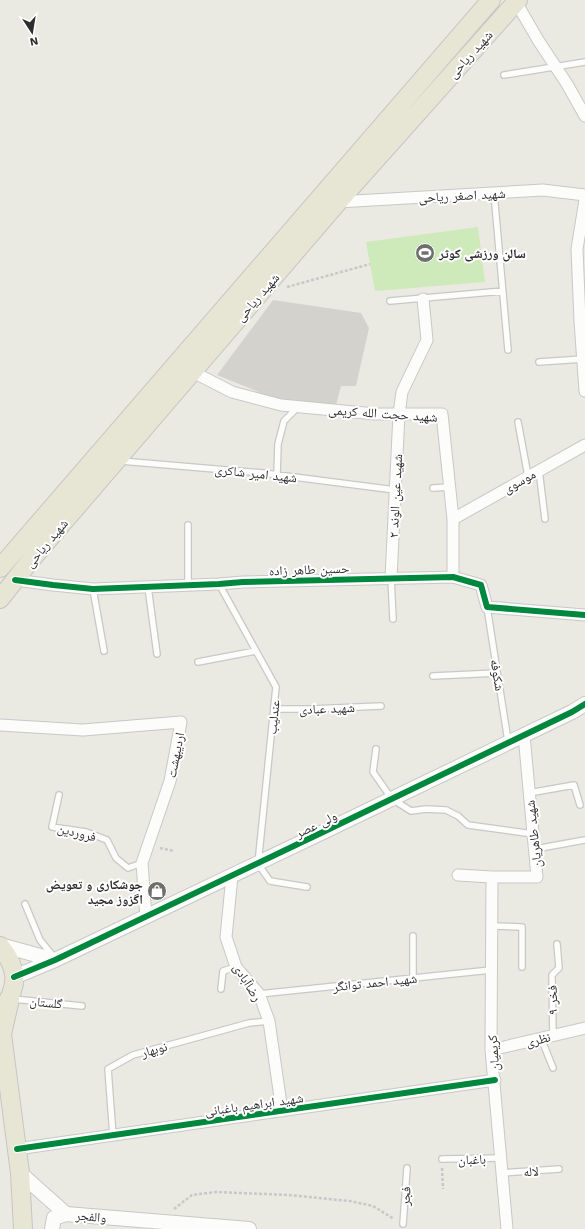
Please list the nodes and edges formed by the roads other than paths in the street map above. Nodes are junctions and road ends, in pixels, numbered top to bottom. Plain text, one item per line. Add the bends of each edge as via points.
1 (491, 0) edge
2 (517, 1) edge
3 (585, 62) edge
4 (556, 66) junction
5 (504, 75) dead end
6 (585, 116) edge
7 (494, 193) junction
8 (585, 194) edge
9 (585, 200) edge
10 (338, 202) junction
11 (503, 291) junction
12 (422, 299) junction
13 (390, 301) dead end
14 (508, 350) dead end
15 (583, 359) junction
16 (539, 362) dead end
17 (193, 372) junction
18 (585, 391) edge
19 (298, 407) junction
20 (399, 414) junction
21 (518, 422) dead end
22 (585, 445) edge
23 (116, 461) junction
24 (539, 470) junction
25 (276, 475) junction
26 (528, 476) junction
27 (450, 487) junction
28 (432, 488) dead end
29 (395, 490) junction
30 (453, 519) junction
31 (545, 519) dead end
32 (188, 525) dead end
33 (0, 568) edge
34 (453, 577) junction
35 (391, 578) junction
36 (15, 580) junction
37 (219, 584) junction
38 (188, 585) junction
39 (148, 587) junction
40 (93, 588) junction
41 (0, 599) edge
42 (487, 607) junction
43 (585, 615) edge
44 (393, 619) dead end
45 (104, 651) dead end
46 (256, 651) junction
47 (157, 654) dead end
48 (198, 662) dead end
49 (497, 673) junction
50 (433, 676) dead end
51 (585, 704) edge
52 (381, 706) dead end
53 (274, 708) junction
54 (0, 725) edge
55 (524, 736) junction
56 (508, 743) junction
57 (376, 749) dead end
58 (529, 793) junction
59 (59, 795) dead end
60 (392, 799) junction
61 (580, 805) dead end
62 (533, 834) junction
63 (585, 840) edge
64 (535, 849) junction
65 (142, 862) junction
66 (258, 864) junction
67 (458, 875) dead end
68 (232, 876) junction
69 (492, 877) junction
70 (307, 887) dead end
71 (25, 904) dead end
72 (146, 917) junction
73 (492, 926) junction
74 (413, 936) dead end
75 (557, 944) dead end
76 (0, 946) edge
77 (56, 960) junction
78 (236, 967) junction
79 (522, 967) dead end
80 (491, 970) junction
81 (14, 977) junction
82 (413, 978) junction
83 (221, 989) dead end
84 (259, 994) junction
85 (5, 1006) edge
86 (82, 1006) dead end
87 (269, 1021) junction
88 (585, 1028) edge
89 (553, 1035) junction
90 (541, 1038) junction
91 (492, 1050) junction
92 (553, 1068) dead end
93 (495, 1080) junction
94 (282, 1111) junction
95 (113, 1136) junction
96 (17, 1149) junction
97 (501, 1158) junction
98 (442, 1159) road end
99 (407, 1168) dead end
100 (559, 1169) dead end
101 (20, 1173) junction
102 (502, 1173) junction
103 (66, 1214) junction
104 (403, 1224) road end
105 (23, 1229) edge
106 (52, 1229) edge
107 (249, 1229) edge
108 (507, 1229) edge

1 - 33 main road, شهید ریاحی
2 - 4 street via 538,40
2 - 10 main road, شهید ریاحی
3 - 4 lane
4 - 5 lane
4 - 6 street
7 - 8 street, شهید اصغر ریاحی via 543,190
7 - 10 street, شهید اصغر ریاحی
7 - 11 lane
9 - 15 street via 577,249
10 - 17 main road, شهید ریاحی
11 - 12 lane
11 - 14 lane
12 - 13 lane
12 - 20 street, شهید عین الوند ۲ via 427,340 402,392
15 - 16 lane
15 - 18 street
17 - 19 street, شهید حجت الله کریمی via 232,392 281,406
17 - 23 main road, شهید ریاحی
19 - 20 street, شهید حجت الله کریمی
19 - 25 lane via 284,422 278,444
20 - 27 street, شهید حجت الله کریمی via 442,414
20 - 29 street, شهید عین الوند ۲
21 - 26 lane
22 - 24 street, موسوی
23 - 25 lane, شهید امیر شاکری
23 - 36 main road, شهید ریاحی
24 - 26 street, موسوی
24 - 31 lane
25 - 29 lane, شهید امیر شاکری
26 - 30 street, موسوی
27 - 28 lane
27 - 30 street, شهید حجت الله کریمی
29 - 35 street, شهید عین الوند ۲
30 - 34 street, شهید حجت الله کریمی
32 - 38 lane
34 - 35 street, حسین طاهر زاده
34 - 42 street, حسین طاهر زاده via 481,584
35 - 37 street, حسین طاهر زاده
35 - 44 lane
36 - 40 street, حسین طاهر زاده
36 - 41 main road, شهید ریاحی
37 - 38 street, حسین طاهر زاده
37 - 46 lane, عندلیب
38 - 39 street, حسین طاهر زاده
39 - 40 street, حسین طاهر زاده
39 - 47 lane
40 - 45 lane
42 - 43 street
42 - 49 lane, شکوفه
46 - 48 lane
46 - 53 lane, عندلیب via 276,687
49 - 50 lane
49 - 56 lane, شکوفه
51 - 55 street, ولی عصر
52 - 53 lane, شهید عبادی
53 - 66 lane, عندلیب
54 - 65 street, اردیبهشت via 83,730 181,722 170,781
55 - 56 street, ولی عصر
55 - 58 street, شهید طاهریان
56 - 60 street, ولی عصر
57 - 60 lane via 373,772
58 - 61 lane via 574,785
58 - 62 street, شهید طاهریان
59 - 65 lane, فروردین via 52,827 86,832 107,840 116,858 128,868
60 - 62 lane via 411,811 446,810 468,825
60 - 66 street, ولی عصر
62 - 64 street, شهید طاهریان
63 - 64 lane
64 - 69 street, شهید طاهریان via 537,877
65 - 72 street, اردیبهشت
66 - 68 street, ولی عصر
66 - 70 lane via 270,881
67 - 69 street, شهید طاهریان
68 - 72 street, ولی عصر
68 - 78 street, رضاآبادی via 226,937
69 - 73 street, کریمیان
71 - 77 lane via 40,940
72 - 77 street, ولی عصر
73 - 79 lane via 522,927
73 - 80 street, کریمیان
74 - 82 lane
75 - 89 lane, فخر ۹ via 559,968 552,975
76 - 77 street
76 - 81 main road via 9,956
77 - 81 street, ولی عصر
78 - 83 lane via 223,971
78 - 84 street, رضاآبادی
80 - 82 lane, شهید احمد توانگر
80 - 91 street, کریمیان
81 - 85 main road via 14,985
82 - 84 lane, شهید احمد توانگر
84 - 87 street, رضاآبادی
85 - 86 lane, گلستان
85 - 96 main road via 2,1034
87 - 94 street, رضاآبادی
87 - 95 lane, نوبهار via 249,1023 133,1055 108,1069
88 - 89 street, نظری
89 - 90 street, نظری
90 - 91 street, نظری
90 - 92 lane
91 - 93 street, کریمیان
93 - 94 street, شهید ابراهیم باغبانی
93 - 97 street, کریمیان
94 - 95 street, شهید ابراهیم باغبانی
95 - 96 street, شهید ابراهیم باغبانی
96 - 101 main road
97 - 98 lane, باغبان
97 - 102 street, کریمیان
99 - 104 lane, فجر
100 - 102 lane, لاله
101 - 103 street, والفجر
101 - 105 main road
102 - 108 street, کریمیان
103 - 106 street via 54,1218
103 - 107 street, والفجر

